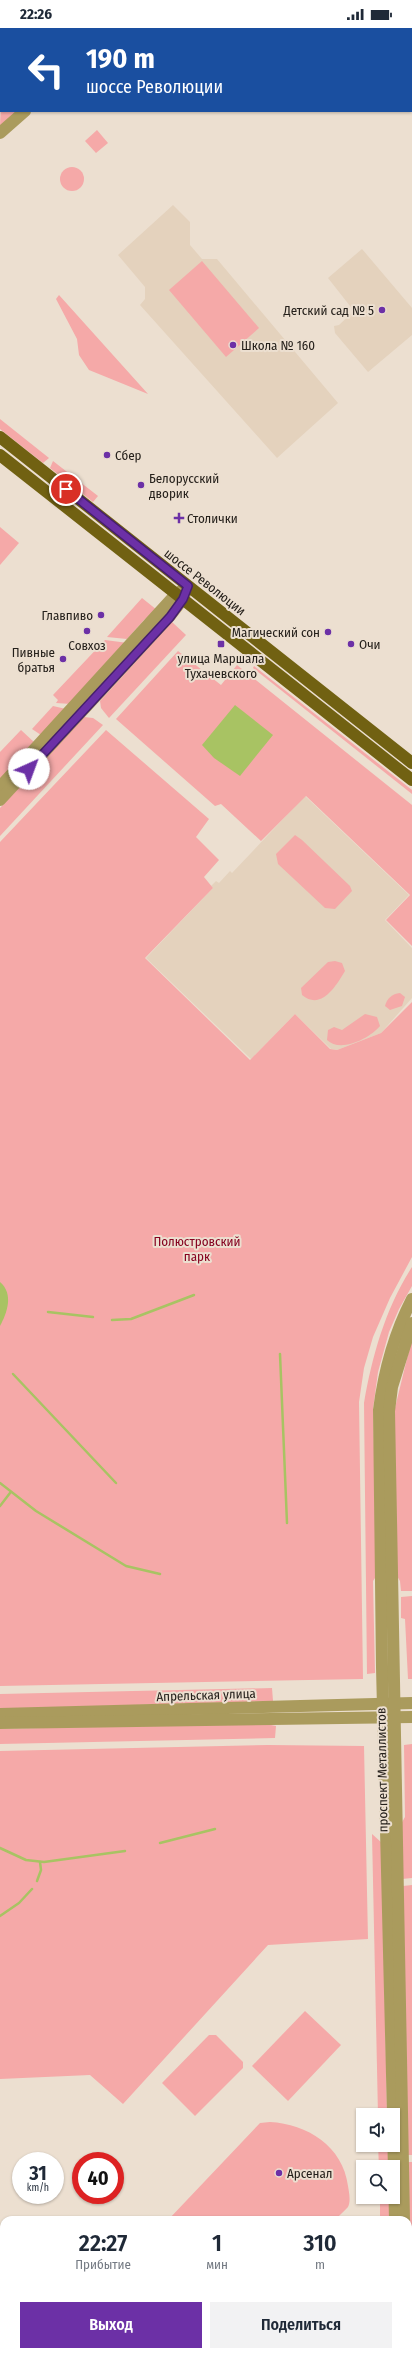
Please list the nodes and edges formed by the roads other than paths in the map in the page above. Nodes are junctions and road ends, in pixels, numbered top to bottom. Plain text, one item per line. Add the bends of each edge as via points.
1 (24, 112) edge
2 (0, 133) edge
3 (0, 437) edge
4 (0, 455) edge
5 (188, 586) junction
6 (180, 596) junction
7 (412, 764) edge
8 (412, 780) edge
9 (0, 787) edge
10 (0, 800) edge
11 (412, 1299) edge
12 (412, 1323) edge
13 (395, 1703) junction
14 (412, 1703) edge
15 (383, 1704) junction
16 (0, 1714) edge
17 (383, 1717) junction
18 (396, 1717) junction
19 (412, 1717) edge
20 (0, 1723) edge
21 (393, 2108) edge
22 (394, 2152) edge
23 (395, 2216) edge
24 (404, 2216) edge

1 - 2 street
3 - 5 main road, шоссе Революции
4 - 6 main road, шоссе Революции
5 - 6 street
5 - 7 main road, шоссе Революции
6 - 8 main road, шоссе Революции
6 - 9 street
6 - 10 street
11 - 15 street, проспект Металлистов via 396,1334 379,1410
12 - 13 street, проспект Металлистов via 392,1387 389,1412
13 - 14 street, Апрельская улица
13 - 15 street, Апрельская улица
13 - 18 street, проспект Металлистов
15 - 16 street, Апрельская улица
15 - 17 street, проспект Металлистов
17 - 18 street, Апрельская улица
17 - 20 street, Апрельская улица
17 - 21 street, проспект Металлистов
18 - 19 street, Апрельская улица
18 - 24 street, проспект Металлистов
22 - 23 street

